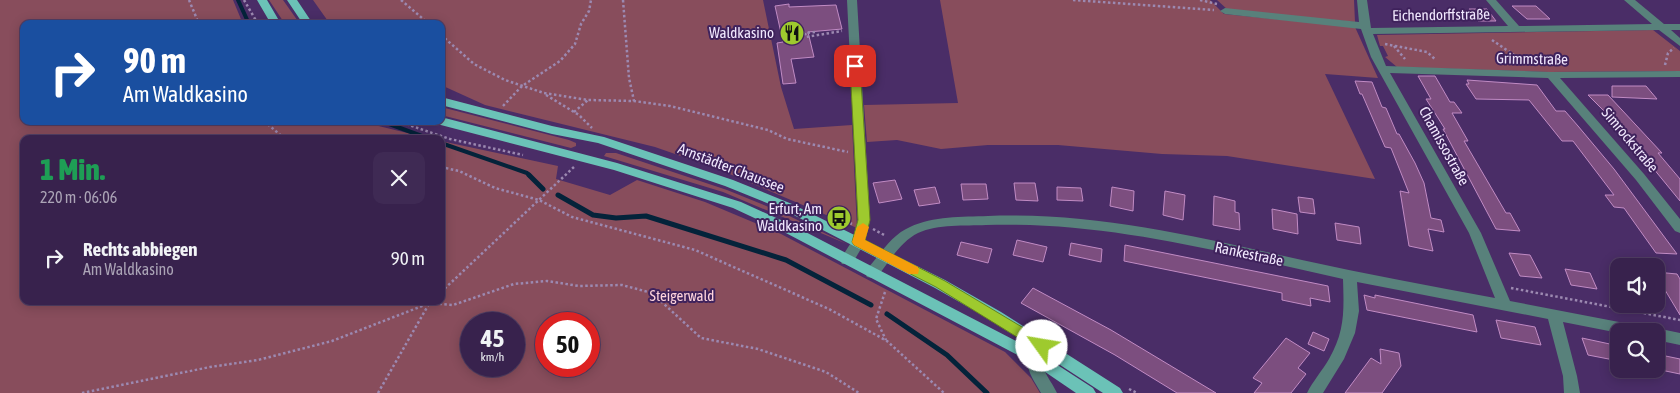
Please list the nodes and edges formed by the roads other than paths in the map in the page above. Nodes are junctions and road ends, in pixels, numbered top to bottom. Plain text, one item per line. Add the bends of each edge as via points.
1 (262, 0) edge
2 (292, 0) edge
3 (852, 0) edge
4 (1362, 0) edge
5 (1491, 0) edge
6 (1629, 0) edge
7 (1221, 7) road end
8 (274, 20) edge
9 (305, 20) edge
10 (1662, 27) junction
11 (1680, 27) edge
12 (1516, 29) junction
13 (1367, 32) junction
14 (1680, 45) edge
15 (1383, 69) junction
16 (1680, 74) edge
17 (1551, 75) junction
18 (445, 102) edge
19 (445, 122) edge
20 (1680, 228) edge
21 (858, 242) junction
22 (887, 257) junction
23 (847, 260) junction
24 (872, 274) junction
25 (1350, 276) junction
26 (1505, 306) junction
27 (1554, 314) junction
28 (1610, 325) edge
29 (1665, 336) edge
30 (1680, 339) edge
31 (1038, 351) junction
32 (1049, 393) edge
33 (1088, 393) edge
34 (1115, 393) edge
35 (1315, 393) edge
36 (1572, 393) edge

1 - 8 main road
2 - 9 main road
3 - 21 street via 864,220
4 - 13 street, Chamissostraße
5 - 12 street, Eichendorffstraße
6 - 10 street
7 - 13 street, Eichendorffstraße
10 - 11 street, Eichendorffstraße
10 - 12 street, Eichendorffstraße
10 - 14 street
12 - 13 street, Eichendorffstraße
13 - 15 street, Chamissostraße
15 - 17 street, Grimmstraße
15 - 26 street, Chamissostraße via 1475,234
16 - 17 street, Grimmstraße
17 - 20 street, Simrockstraße
18 - 21 main road, Arnstädter Chaussee via 600,140 678,164 788,207
19 - 23 main road via 579,163 737,205
21 - 22 main road, Arnstädter Chaussee
21 - 23 street
22 - 24 street, Rankestraße
22 - 25 street, Rankestraße via 912,231 928,226 1004,218 1112,226
22 - 31 main road, Arnstädter Chaussee via 940,284
23 - 24 main road
24 - 31 main road
25 - 26 street, Rankestraße
25 - 35 street via 1352,312 1347,334 1339,356
26 - 27 street, Rankestraße
27 - 28 street, Rankestraße
27 - 36 street
29 - 30 street
31 - 32 street via 1036,371
31 - 33 main road
31 - 34 main road

